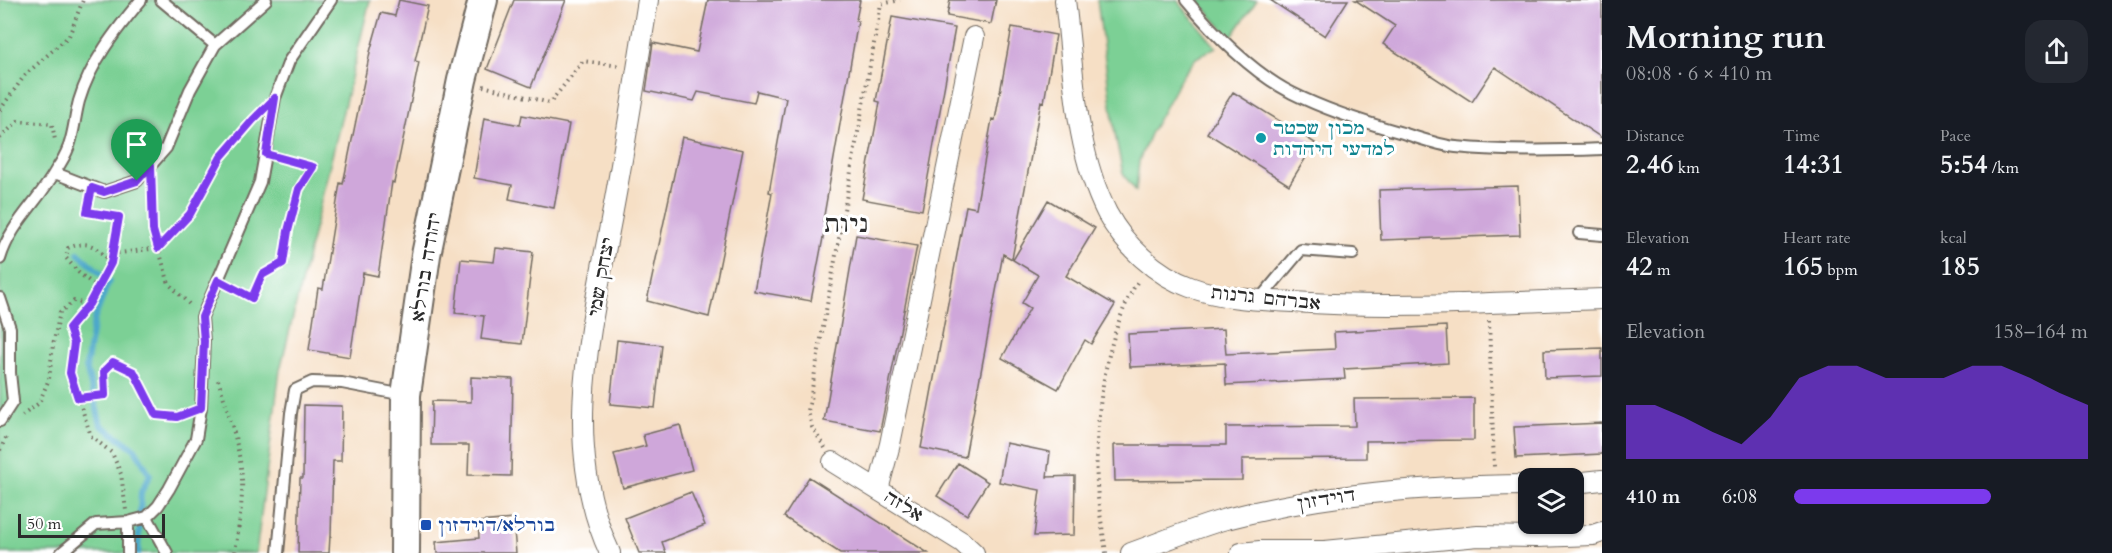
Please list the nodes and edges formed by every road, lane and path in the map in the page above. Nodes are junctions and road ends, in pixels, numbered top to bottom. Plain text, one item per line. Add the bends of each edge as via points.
1 (83, 0) edge
2 (141, 0) edge
3 (161, 0) edge
4 (266, 0) edge
5 (331, 0) edge
6 (483, 0) edge
7 (648, 0) edge
8 (900, 0) edge
9 (1065, 0) edge
10 (1186, 0) edge
11 (974, 37) dead end
12 (214, 45) junction
13 (637, 69) junction
14 (462, 80) junction
15 (275, 98) junction
16 (0, 110) edge
17 (52, 124) dead end
18 (0, 138) edge
19 (1602, 149) edge
20 (266, 154) junction
21 (151, 165) junction
22 (55, 173) junction
23 (92, 188) junction
24 (1579, 233) dead end
25 (1602, 235) edge
26 (158, 248) junction
27 (112, 254) junction
28 (1353, 254) dead end
29 (0, 259) edge
30 (1149, 263) junction
31 (110, 264) junction
32 (218, 280) junction
33 (98, 287) junction
34 (0, 297) edge
35 (1602, 299) edge
36 (1258, 300) junction
37 (1488, 303) junction
38 (89, 304) junction
39 (202, 317) junction
40 (204, 341) junction
41 (406, 395) junction
42 (78, 398) junction
43 (201, 408) junction
44 (0, 421) edge
45 (14, 422) dead end
46 (833, 462) joint
47 (1602, 480) edge
48 (1584, 482) edge
49 (1518, 485) edge
50 (1495, 486) junction
51 (878, 490) junction
52 (147, 516) junction
53 (128, 522) junction
54 (1602, 532) edge
55 (406, 548) edge
56 (61, 553) edge
57 (128, 553) edge
58 (167, 553) edge
59 (235, 553) edge
60 (278, 553) edge
61 (610, 553) edge
62 (974, 553) edge
63 (1106, 553) edge
64 (1131, 553) edge
65 (1241, 553) edge

1 - 16 path via 69,36 25,75
2 - 22 lane via 100,56 79,100 69,147
3 - 12 lane
4 - 12 lane
5 - 15 lane via 289,62
6 - 14 street, יהודה בורלא
7 - 13 street, יצחק שמי
8 - 46 path via 881,4 808,411 812,427
9 - 30 street, אברהם גרנות via 1084,146 1095,185 1123,237
10 - 19 lane via 1260,72 1290,92 1371,124 1454,147
11 - 51 street
12 - 21 lane via 166,148
13 - 14 path via 583,61 550,103
13 - 61 street, יצחק שמי via 586,355 582,413 586,479 598,526
14 - 41 street, יהודה בורלא via 426,255
15 - 20 lane
15 - 26 path via 221,157 190,214
17 - 18 path via 18,121
20 - 32 lane via 260,182
20 - 32 path via 313,167 299,189 283,263 262,275 252,298
21 - 23 lane via 137,181 104,192
21 - 26 path via 153,230
22 - 23 lane
22 - 29 lane via 18,222
23 - 27 path via 87,212 119,217
24 - 25 lane
26 - 27 path
26 - 39 path via 169,284
27 - 31 path
28 - 36 lane via 1302,250
30 - 36 street, אברהם גרנות via 1190,288
30 - 63 path via 1129,295 1119,322 1096,435 1097,486
31 - 33 path
31 - 33 path via 96,247 80,243 68,248 66,258
32 - 39 lane
33 - 38 path
34 - 44 lane via 10,328 13,401
35 - 37 street, אברהם גרנות
36 - 37 street, אברהם גרנות via 1386,306
37 - 50 path
38 - 42 path via 69,328 74,343 70,373
38 - 45 path via 74,301 60,312 49,379 39,403
39 - 40 lane
40 - 43 lane
40 - 59 path via 225,400 242,476
41 - 55 street, יהודה בורלא
41 - 60 lane via 342,383 312,382 295,390
42 - 43 path via 105,395 104,371 113,362 134,372 156,415 177,417
42 - 53 path via 91,436 112,453 121,474
43 - 52 lane via 196,439 164,497
46 - 51 street, אלזה
47 - 48 street
49 - 50 street, דוידזון
50 - 64 street, דוידזון via 1363,493 1290,504 1223,520
51 - 62 street, אלזה
52 - 53 lane
52 - 58 lane
53 - 56 lane via 96,524
53 - 57 lane
54 - 65 street via 1478,536 1325,551

